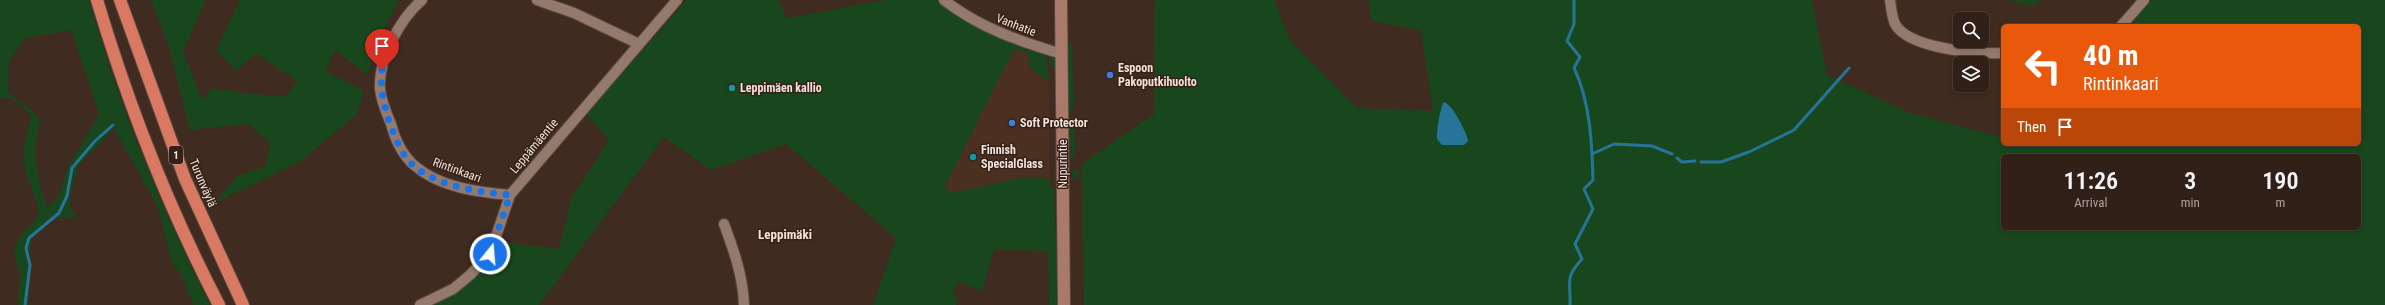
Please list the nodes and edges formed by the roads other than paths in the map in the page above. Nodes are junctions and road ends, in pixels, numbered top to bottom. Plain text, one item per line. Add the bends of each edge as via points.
1 (97, 0) edge
2 (120, 0) edge
3 (422, 0) edge
4 (537, 0) edge
5 (677, 0) edge
6 (944, 0) edge
7 (1061, 0) edge
8 (1890, 0) edge
9 (2144, 0) edge
10 (2123, 24) edge
11 (639, 44) junction
12 (2001, 53) edge
13 (1062, 54) junction
14 (510, 195) junction
15 (724, 224) dead end
16 (219, 305) edge
17 (243, 305) edge
18 (420, 305) edge
19 (744, 305) edge
20 (1064, 305) edge

1 - 16 highway, 1 via 165,189
2 - 17 highway, Turunväylä / 1 via 185,179
3 - 14 street, Rintinkaari via 405,20 388,51 382,70 380,89 397,142 414,166 427,174 469,191
4 - 11 street via 574,13
5 - 11 street, Leppämäentie
6 - 13 street, Vanhatie via 983,26 1018,41
7 - 13 main road, Nupurintie
8 - 12 street via 1895,24 1902,32 1915,39 1971,52
9 - 10 street
11 - 14 street, Leppämäentie
13 - 20 main road, Nupurintie
14 - 18 street, Leppämäentie via 490,254 453,289
15 - 19 street via 738,259

